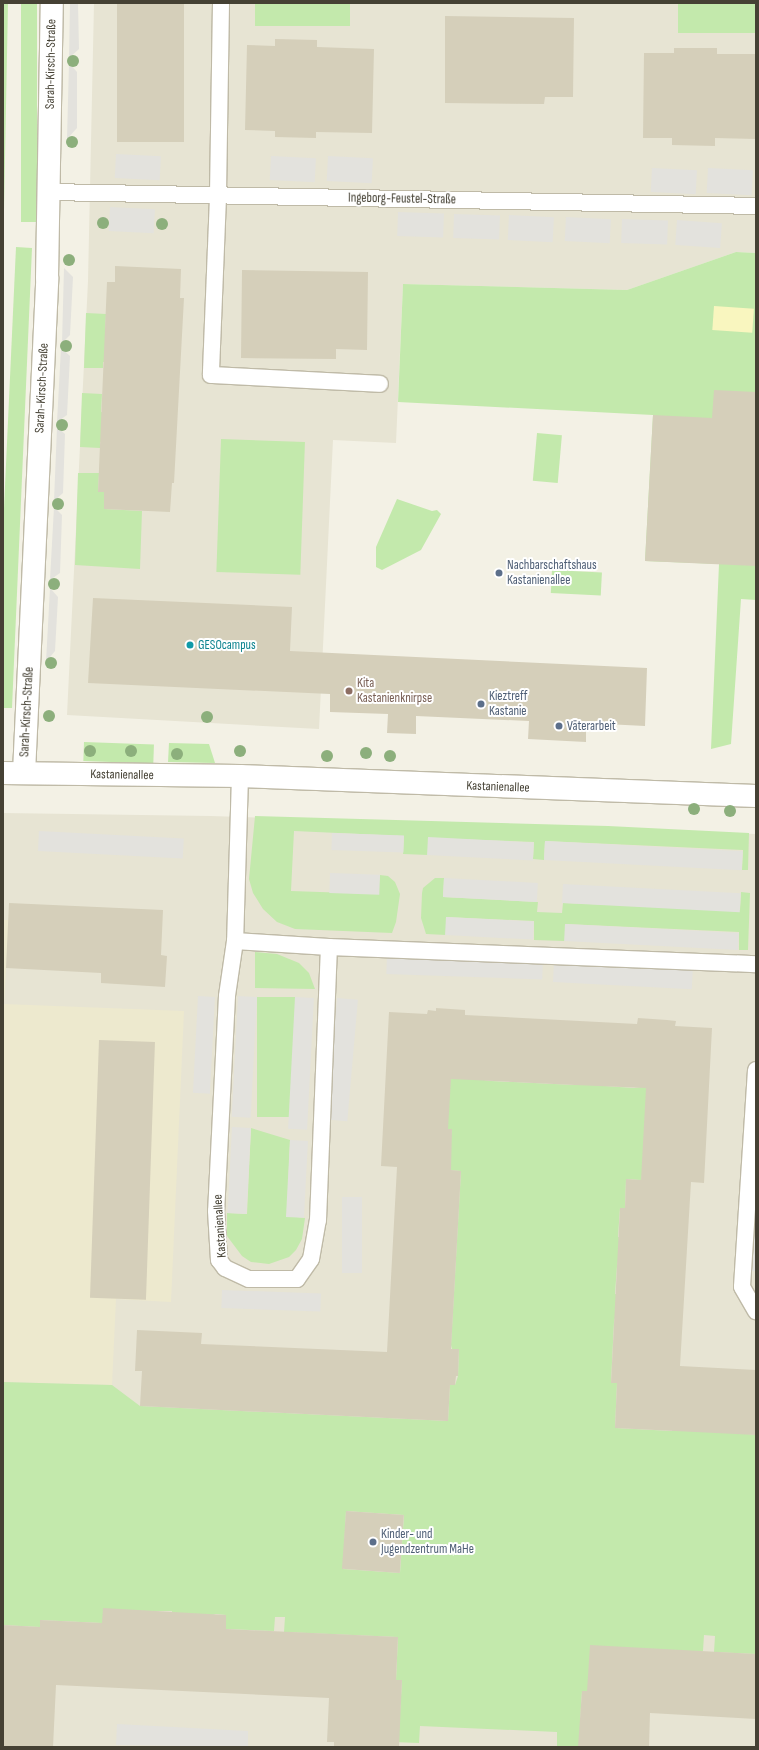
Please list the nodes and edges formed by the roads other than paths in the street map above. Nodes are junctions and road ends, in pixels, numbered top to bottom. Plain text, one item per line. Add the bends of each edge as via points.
1 (52, 3) edge
2 (221, 3) edge
3 (48, 192) junction
4 (218, 197) junction
5 (756, 206) edge
6 (380, 384) dead end
7 (3, 773) edge
8 (24, 773) junction
9 (240, 776) junction
10 (756, 796) edge
11 (235, 941) junction
12 (329, 947) junction
13 (756, 964) edge
14 (756, 1070) edge
15 (756, 1311) edge

1 - 3 street, Sarah-Kirsch-Straße
2 - 4 lane
3 - 4 lane, Ingeborg-Feustel-Straße
3 - 8 street, Sarah-Kirsch-Straße
4 - 5 lane, Ingeborg-Feustel-Straße
4 - 6 lane via 211,375
7 - 8 street, Kastanienallee
8 - 9 street, Kastanienallee
9 - 10 street, Kastanienallee
9 - 11 lane, Kastanienallee
11 - 12 lane
11 - 12 lane, Kastanienallee via 227,996 216,1211 219,1260 225,1268 250,1279 297,1279 311,1259 318,1220
12 - 13 lane
14 - 15 lane via 742,1287

